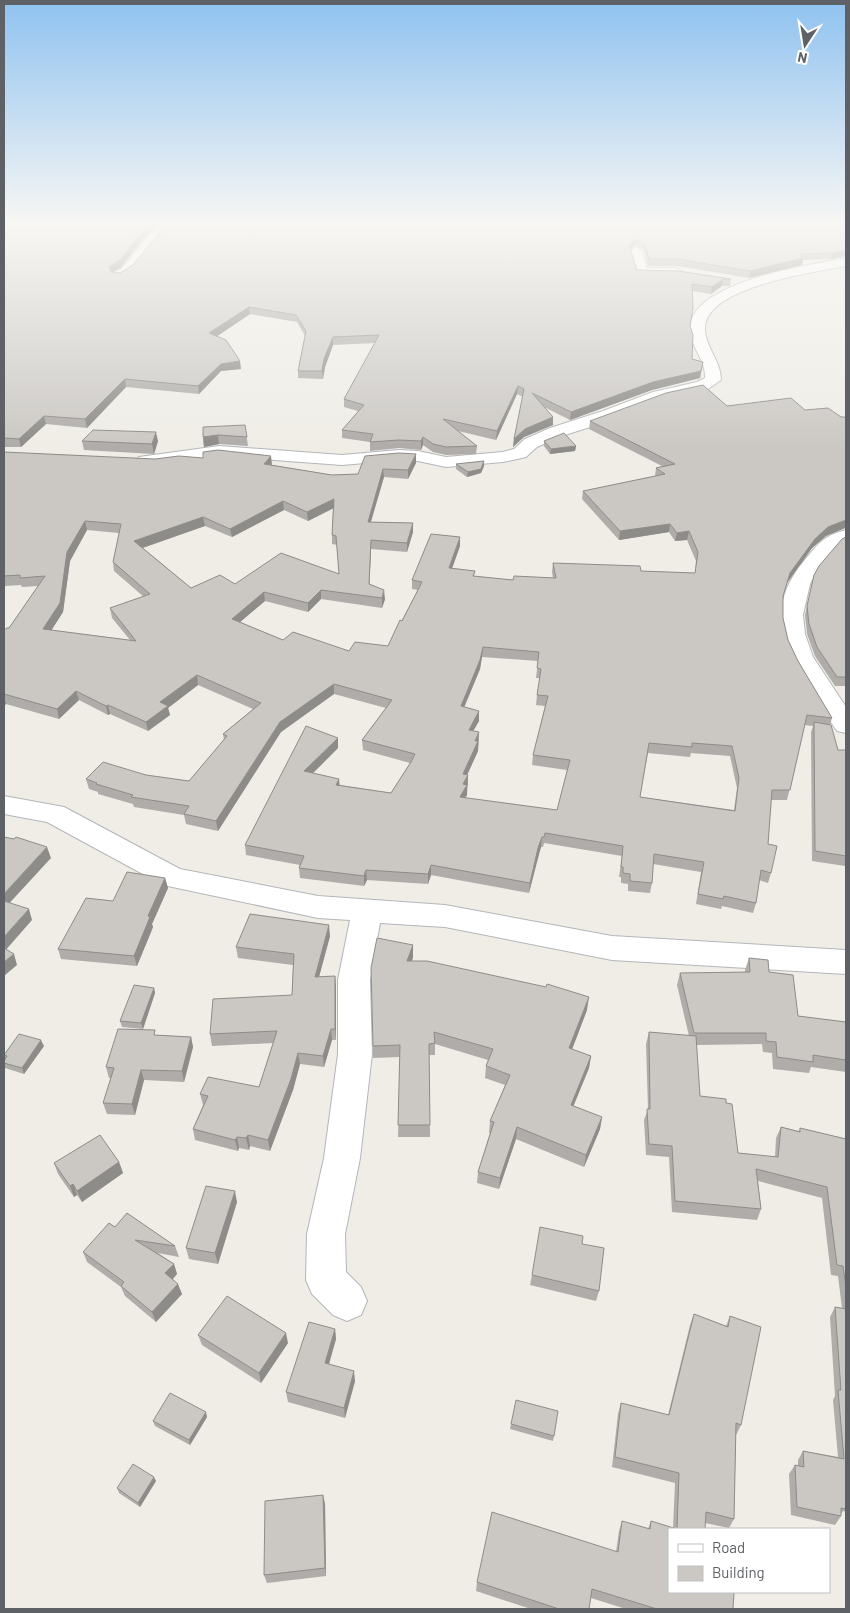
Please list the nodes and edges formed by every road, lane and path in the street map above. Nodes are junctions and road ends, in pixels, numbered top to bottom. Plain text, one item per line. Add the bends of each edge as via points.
1 (716, 298) edge
2 (129, 460) edge
3 (846, 536) edge
4 (846, 725) edge
5 (4, 805) edge
6 (367, 912) junction
7 (846, 962) edge
8 (347, 1301) dead end

1 - 2 street via 708,304 697,322 699,336 715,372 713,380 556,432 531,443 520,453 484,460 446,462 418,456 342,460 219,451 157,461
3 - 4 street via 831,542 806,572 799,584 792,615 801,657
5 - 6 street via 54,814 173,878 318,907
6 - 7 street via 445,916 612,948
6 - 8 street via 354,980 355,1054 345,1139 326,1234 326,1280

